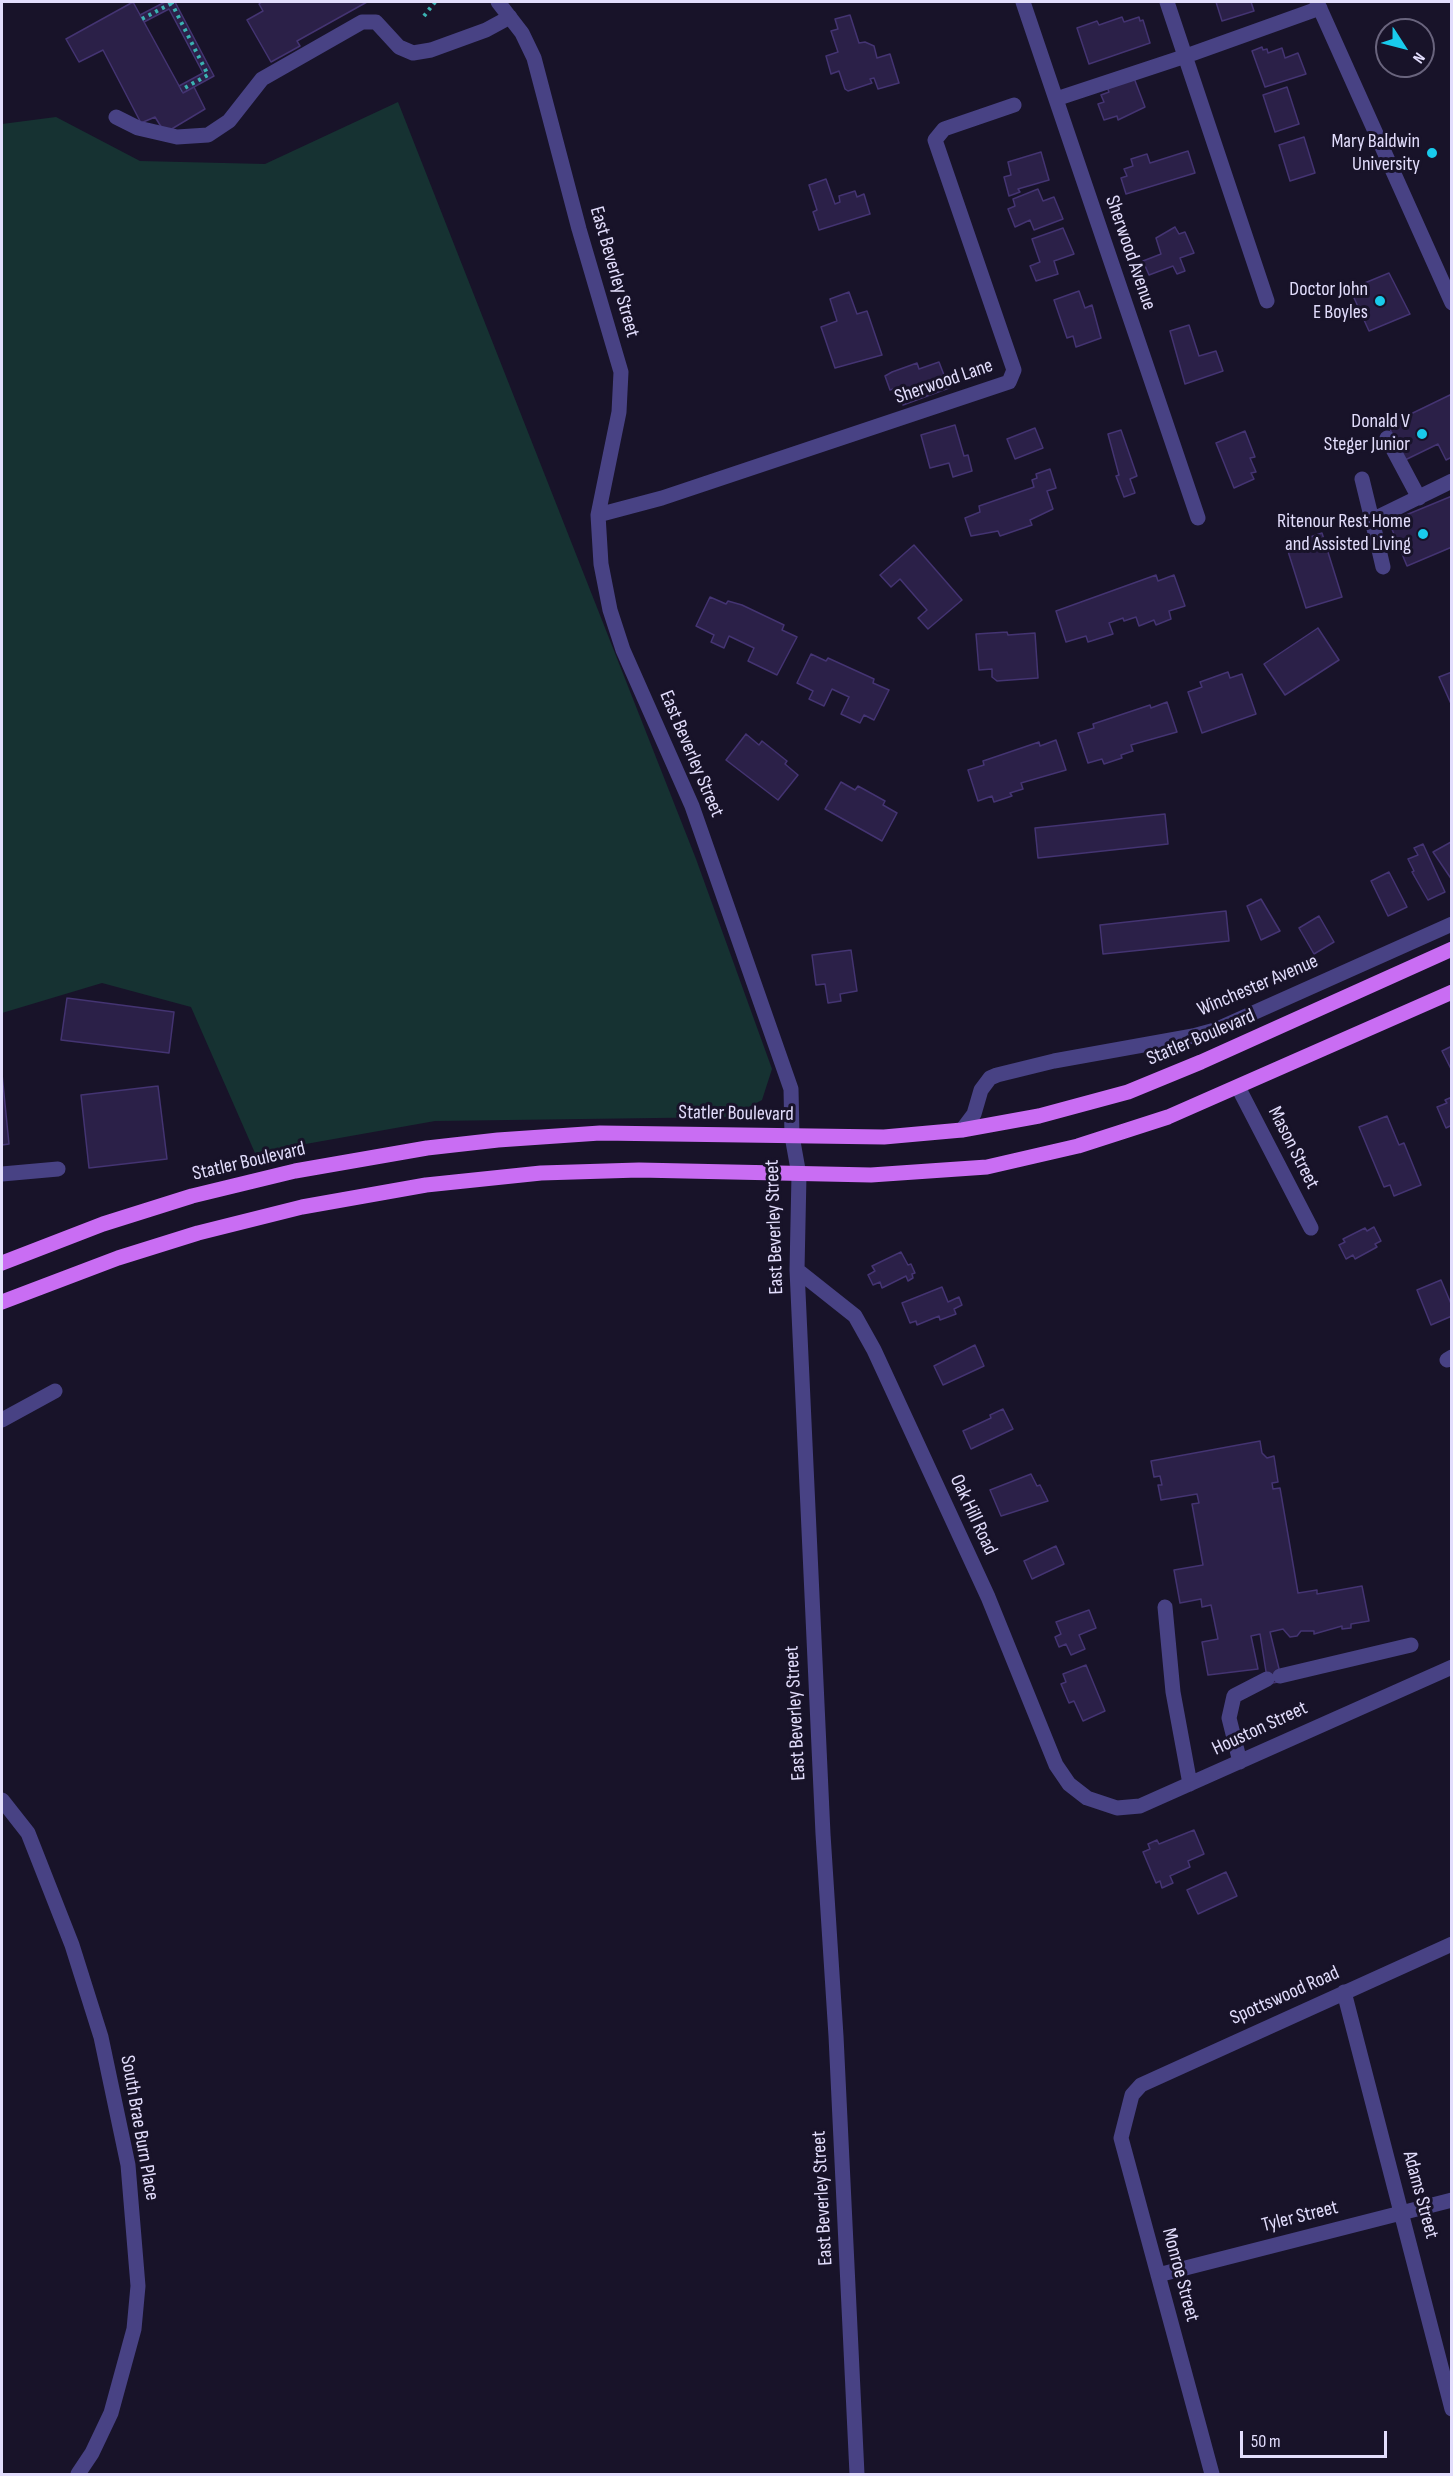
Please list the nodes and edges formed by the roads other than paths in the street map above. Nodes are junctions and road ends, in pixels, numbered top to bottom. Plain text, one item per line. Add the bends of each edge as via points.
1 (498, 2) edge
2 (1023, 2) edge
3 (1167, 2) edge
4 (1319, 5) edge
5 (510, 17) junction
6 (1186, 56) junction
7 (1056, 99) junction
8 (1014, 105) dead end
9 (116, 117) dead end
10 (1267, 301) dead end
11 (1452, 303) edge
12 (1387, 438) dead end
13 (1362, 479) dead end
14 (1452, 481) edge
15 (1419, 498) junction
16 (598, 515) junction
17 (1198, 519) dead end
18 (1371, 520) junction
19 (1383, 567) dead end
20 (1452, 924) edge
21 (1452, 949) edge
22 (1452, 992) edge
23 (1238, 1087) junction
24 (962, 1130) junction
25 (792, 1136) junction
26 (58, 1169) dead end
27 (2, 1174) edge
28 (799, 1175) junction
29 (1311, 1228) dead end
30 (2, 1263) edge
31 (797, 1270) junction
32 (2, 1302) edge
33 (55, 1390) dead end
34 (2, 1420) edge
35 (1166, 1607) dead end
36 (1411, 1645) dead end
37 (1452, 1667) edge
38 (1297, 1673) junction
39 (1245, 1689) junction
40 (1240, 1762) junction
41 (1191, 1784) junction
42 (1084, 1796) joint
43 (2, 1800) edge
44 (1452, 1944) edge
45 (1344, 1992) junction
46 (1138, 2088) joint
47 (1452, 2200) edge
48 (1403, 2213) junction
49 (1158, 2275) junction
50 (1452, 2409) edge
51 (78, 2475) edge
52 (857, 2475) edge
53 (1212, 2475) edge

1 - 5 street, East Beverley Street
2 - 7 street, Sherwood Avenue
3 - 6 street
4 - 6 street
4 - 11 street
5 - 9 street via 486,30 413,53 399,47 376,22 362,22 262,79 229,121 208,135 177,137 138,128
5 - 16 street, East Beverley Street via 534,58 621,372 619,412
6 - 7 street
6 - 10 street
7 - 17 street, Sherwood Avenue
8 - 16 street, Sherwood Lane via 944,129 935,140 1014,370 1009,382 662,498
12 - 15 street
13 - 18 street
14 - 15 street
15 - 18 street
16 - 25 street, East Beverley Street via 601,564 610,610 623,650 692,806 784,1065 791,1089
18 - 19 street
20 - 24 street, Winchester Avenue via 1215,1030 997,1075 981,1090 974,1114
21 - 24 main road, Statler Boulevard via 1128,1092 1039,1116
22 - 23 main road
23 - 28 main road via 1176,1114 1104,1138 987,1167 871,1175
23 - 29 street, Mason Street
24 - 25 main road, Statler Boulevard via 884,1137
25 - 28 street, East Beverley Street
25 - 30 main road, Statler Boulevard via 561,1135 369,1157 192,1196 103,1224
26 - 27 street
28 - 31 street, East Beverley Street
28 - 32 main road via 639,1170 541,1173 374,1194 302,1207 188,1236
31 - 42 street, Oak Hill Road via 855,1316 874,1350 988,1597 1056,1765 1069,1784
31 - 52 street, East Beverley Street
33 - 34 street
35 - 41 street via 1173,1692
36 - 38 street
37 - 40 street, Houston Street
38 - 39 street
38 - 39 street via 1285,1684 1258,1692
39 - 40 street via 1234,1696 1228,1718
40 - 41 street, Houston Street
41 - 42 street, Houston Street via 1132,1808 1105,1805
43 - 51 street, South Brae Burn Place via 28,1833 72,1945 101,2037 128,2165 138,2276 134,2329 111,2413
44 - 45 street, Spottswood Road
45 - 46 street, Spottswood Road
45 - 48 street, Adams Street
46 - 49 street, Monroe Street via 1132,2095 1121,2138
47 - 48 street, Tyler Street
48 - 49 street, Tyler Street
48 - 50 street, Adams Street
49 - 53 street, Monroe Street

